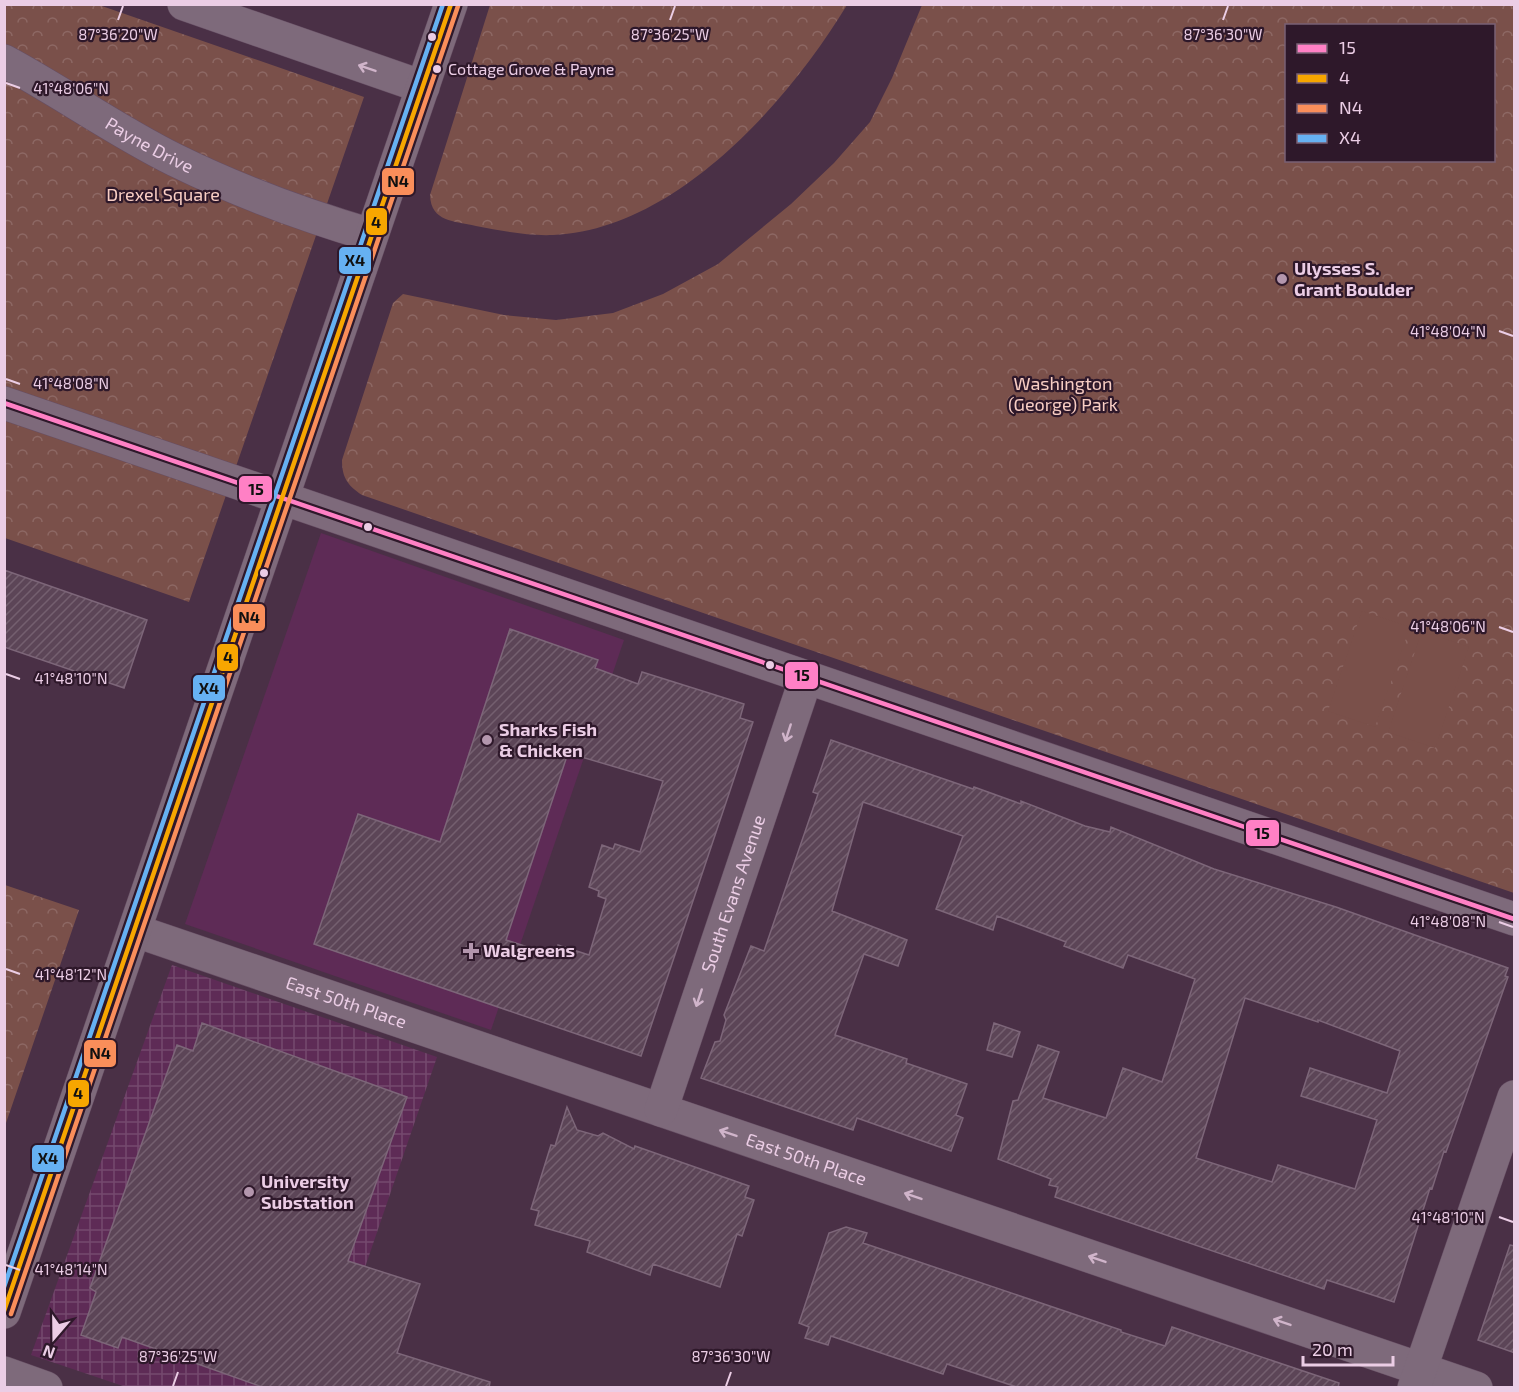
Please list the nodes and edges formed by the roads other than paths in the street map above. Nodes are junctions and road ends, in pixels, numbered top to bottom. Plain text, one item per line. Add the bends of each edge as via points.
1 (184, 4) edge
2 (451, 4) edge
3 (4, 61) edge
4 (423, 87) junction
5 (371, 235) junction
6 (4, 403) edge
7 (283, 499) junction
8 (806, 678) junction
9 (1515, 919) edge
10 (136, 932) junction
11 (1515, 1097) edge
12 (662, 1110) junction
13 (4, 1312) edge
14 (4, 1373) edge
15 (1418, 1378) edge
16 (46, 1388) edge
17 (1476, 1388) edge

4 -> 1 main road
2 - 4 main road
3 - 5 main road, Payne Drive via 203,174 287,209
4 - 5 main road
5 - 7 main road
6 - 7 main road
7 - 8 main road
7 - 10 main road
8 - 9 main road
8 -> 12 main road, South Evans Avenue
10 - 12 main road, East 50th Place
10 - 13 main road
11 - 15 main road
15 -> 12 main road, East 50th Place
14 - 16 main road
15 - 17 main road, East 50th Place

